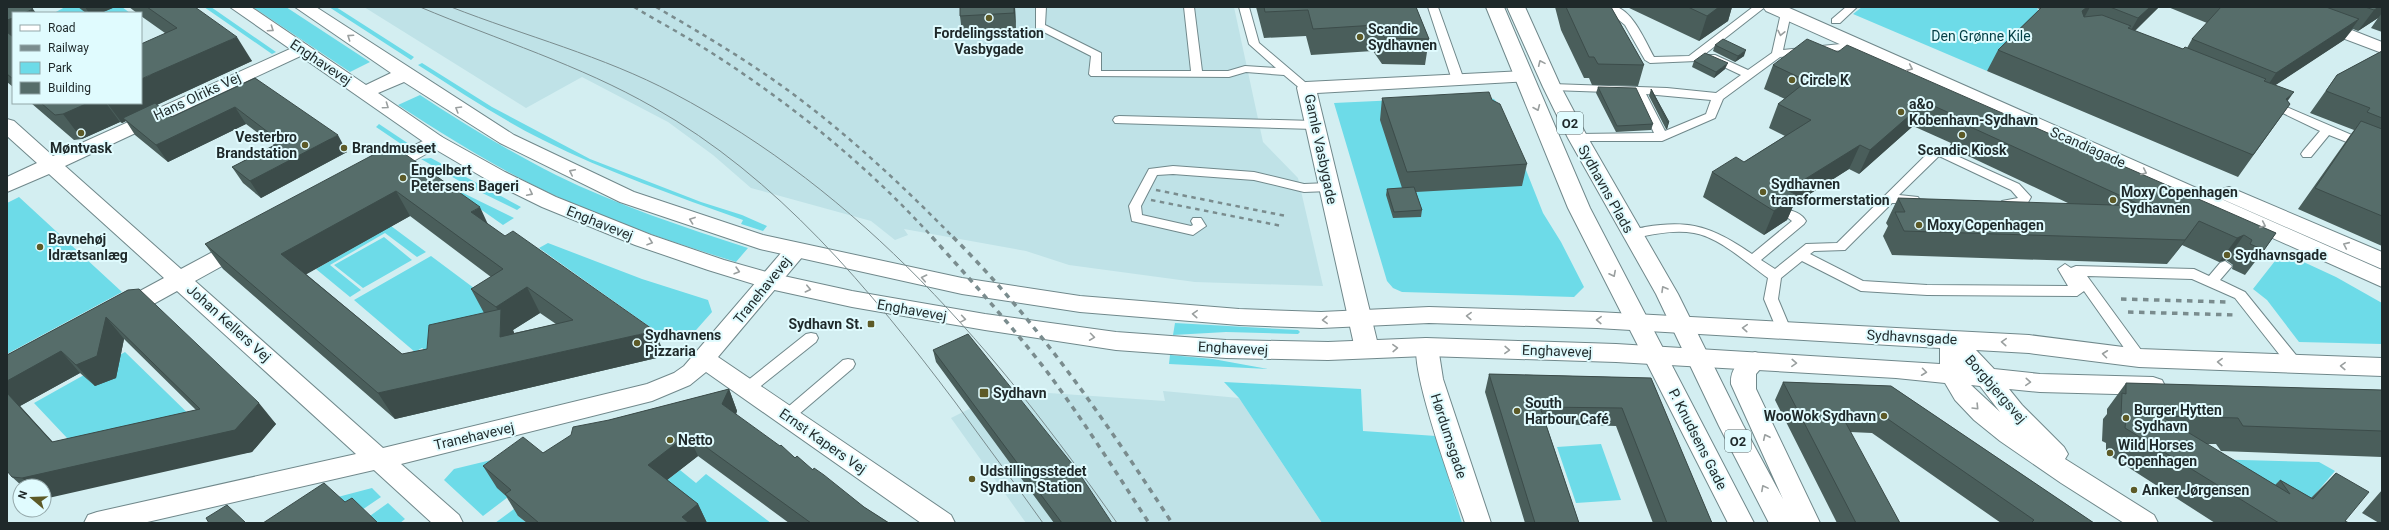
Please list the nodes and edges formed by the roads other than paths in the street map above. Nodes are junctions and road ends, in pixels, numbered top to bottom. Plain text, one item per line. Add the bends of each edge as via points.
1 (239, 7) edge
2 (304, 7) edge
3 (1041, 7) edge
4 (1190, 7) edge
5 (1244, 7) edge
6 (1434, 7) edge
7 (1496, 7) edge
8 (1516, 7) edge
9 (1608, 7) edge
10 (1760, 7) edge
11 (1852, 7) edge
12 (2277, 7) edge
13 (1787, 9) edge
14 (1836, 21) junction
15 (1860, 45) junction
16 (2382, 48) edge
17 (301, 49) junction
18 (1701, 52) junction
19 (1777, 54) junction
20 (1286, 72) junction
21 (405, 74) junction
22 (1197, 74) junction
23 (1749, 74) junction
24 (1524, 77) junction
25 (1458, 80) junction
26 (1552, 87) junction
27 (1306, 88) junction
28 (1639, 90) junction
29 (366, 92) junction
30 (1718, 97) junction
31 (2259, 98) edge
32 (1119, 120) dead end
33 (7, 125) edge
34 (1314, 125) junction
35 (2327, 130) junction
36 (1662, 137) junction
37 (1578, 138) junction
38 (435, 141) junction
39 (2382, 152) edge
40 (2308, 154) dead end
41 (51, 164) junction
42 (360, 181) edge
43 (7, 185) edge
44 (1329, 187) junction
45 (1888, 199) junction
46 (1926, 201) edge
47 (1994, 204) edge
48 (1788, 214) edge
49 (1197, 221) dead end
50 (264, 234) edge
51 (1632, 234) junction
52 (795, 250) junction
53 (1801, 255) junction
54 (1752, 261) junction
55 (2382, 261) edge
56 (2225, 266) dead end
57 (2071, 269) junction
58 (1775, 276) junction
59 (180, 279) junction
60 (2382, 279) edge
61 (770, 280) junction
62 (2211, 282) junction
63 (1360, 318) junction
64 (104, 321) edge
65 (1638, 322) junction
66 (1681, 324) junction
67 (1784, 330) junction
68 (811, 338) dead end
69 (1952, 339) junction
70 (1426, 347) junction
71 (1367, 349) junction
72 (1655, 355) junction
73 (1697, 357) junction
74 (2140, 358) junction
75 (704, 359) junction
76 (1755, 361) junction
77 (848, 364) dead end
78 (2295, 364) junction
79 (2382, 367) edge
80 (1953, 376) junction
81 (1989, 380) junction
82 (2175, 387) edge
83 (747, 389) junction
84 (787, 416) junction
85 (379, 459) junction
86 (2083, 482) junction
87 (96, 523) edge
88 (450, 523) edge
89 (942, 523) edge
90 (1478, 523) edge
91 (1741, 523) edge
92 (1782, 523) edge
93 (1807, 523) edge
94 (2145, 523) edge

1 -> 17 street, Enghavevej
21 -> 2 street
3 - 22 lane via 1040,26 1097,55 1095,74
4 - 22 lane
5 - 20 lane via 1254,44
6 - 25 lane
7 - 24 street, Sydhavns Plads / O2
26 -> 8 street, Sydhavns Plads / O2
9 - 18 lane via 1621,13 1628,21 1650,60 1692,58
10 - 18 lane
11 - 14 lane
12 - 16 street
13 - 14 street, Scandiagade
13 - 15 street, Scandiagade
13 -> 19 lane
55 -> 14 street, Scandiagade
15 - 19 lane
15 -> 60 street, Scandiagade
17 - 29 street, Enghavevej
17 - 41 street, Hans Olriks Vej
18 - 23 lane
19 - 23 lane
20 - 22 lane via 1245,69 1229,74
20 - 27 lane
21 - 29 street
52 -> 21 street via 698,222 627,197 508,139
23 - 30 lane
24 - 25 street, Gamle Vasbygade
24 -> 65 street, Sydhavns Plads / O2 via 1578,208
25 - 27 street, Gamle Vasbygade
26 - 28 lane
26 - 37 street, Sydhavns Plads / O2
27 - 34 street, Gamle Vasbygade
28 - 30 lane
28 - 36 lane
29 -> 38 street, Enghavevej
30 - 36 lane via 1711,116
31 - 35 lane
32 - 34 lane
33 - 41 street, Johan Kellers Vej
34 - 44 street, Gamle Vasbygade
35 - 39 lane
35 - 40 lane
36 - 37 lane
37 - 51 street, Sydhavns Plads / O2
38 - 42 street
38 -> 61 street, Enghavevej via 498,177 568,210 644,240
41 - 43 street, Hans Olriks Vej
41 - 59 street, Johan Kellers Vej
44 - 49 lane via 1304,188 1254,176 1173,170 1153,172 1135,206 1136,218 1193,231 1200,226
44 - 63 street, Gamle Vasbygade
45 - 46 lane
45 - 47 lane via 1937,151 2015,187 2025,197 2022,203
45 - 53 lane via 1840,247 1812,247
48 - 54 lane via 1800,221
50 - 59 street
51 - 54 lane via 1679,228 1696,229 1711,234
66 -> 51 street, Sydhavns Plads / O2 via 1667,294
52 - 61 street, Tranehavevej
63 -> 52 street via 1284,320 1080,304 962,286
53 - 57 lane via 1861,286 1927,290 2077,291
53 - 58 lane
54 - 58 lane
56 - 62 lane
57 - 62 lane via 2194,274
57 - 74 lane
58 - 67 lane via 1771,300
59 - 64 street
59 - 85 street, Johan Kellers Vej
61 -> 71 street, Enghavevej via 852,299 937,314 1116,341 1272,351
61 - 75 street, Tranehavevej
62 - 78 lane via 2240,295
65 -> 63 street via 1429,315
63 - 71 street, Gamle Vasbygade
65 - 66 street, Sydhavnsgade
65 - 72 street, O2
67 -> 66 street, Sydhavnsgade
66 - 73 street, O2
67 - 69 street, Sydhavnsgade
68 - 83 lane
74 -> 69 street, Sydhavnsgade via 2029,344
69 - 80 street, Borgbjergsvej
69 - 81 street, Borgbjergsvej
71 -> 70 street, Enghavevej
70 -> 72 street, Enghavevej
70 - 90 street, Hørdumsgade via 1431,379
72 - 73 street, Enghavevej
72 - 91 street, P. Knudsens Gade / O2
73 - 76 street
92 -> 73 street, O2
78 -> 74 street, Sydhavnsgade
75 - 83 street, Ernst Kapers Vej
75 - 85 street, Tranehavevej via 682,379 652,392
76 -> 80 street via 1896,369
93 -> 76 street via 1744,389 1742,377 1746,368
77 - 84 lane
79 -> 78 street, Sydhavnsgade
80 - 81 street
80 -> 86 street, Borgbjergsvej via 1979,410 2050,463
81 -> 82 street
81 - 86 street, Borgbjergsvej via 2013,412
83 - 84 street, Ernst Kapers Vej
84 - 89 street, Ernst Kapers Vej
85 - 87 street, Tranehavevej
85 - 88 street, Johan Kellers Vej
86 - 94 street, Borgbjergsvej

